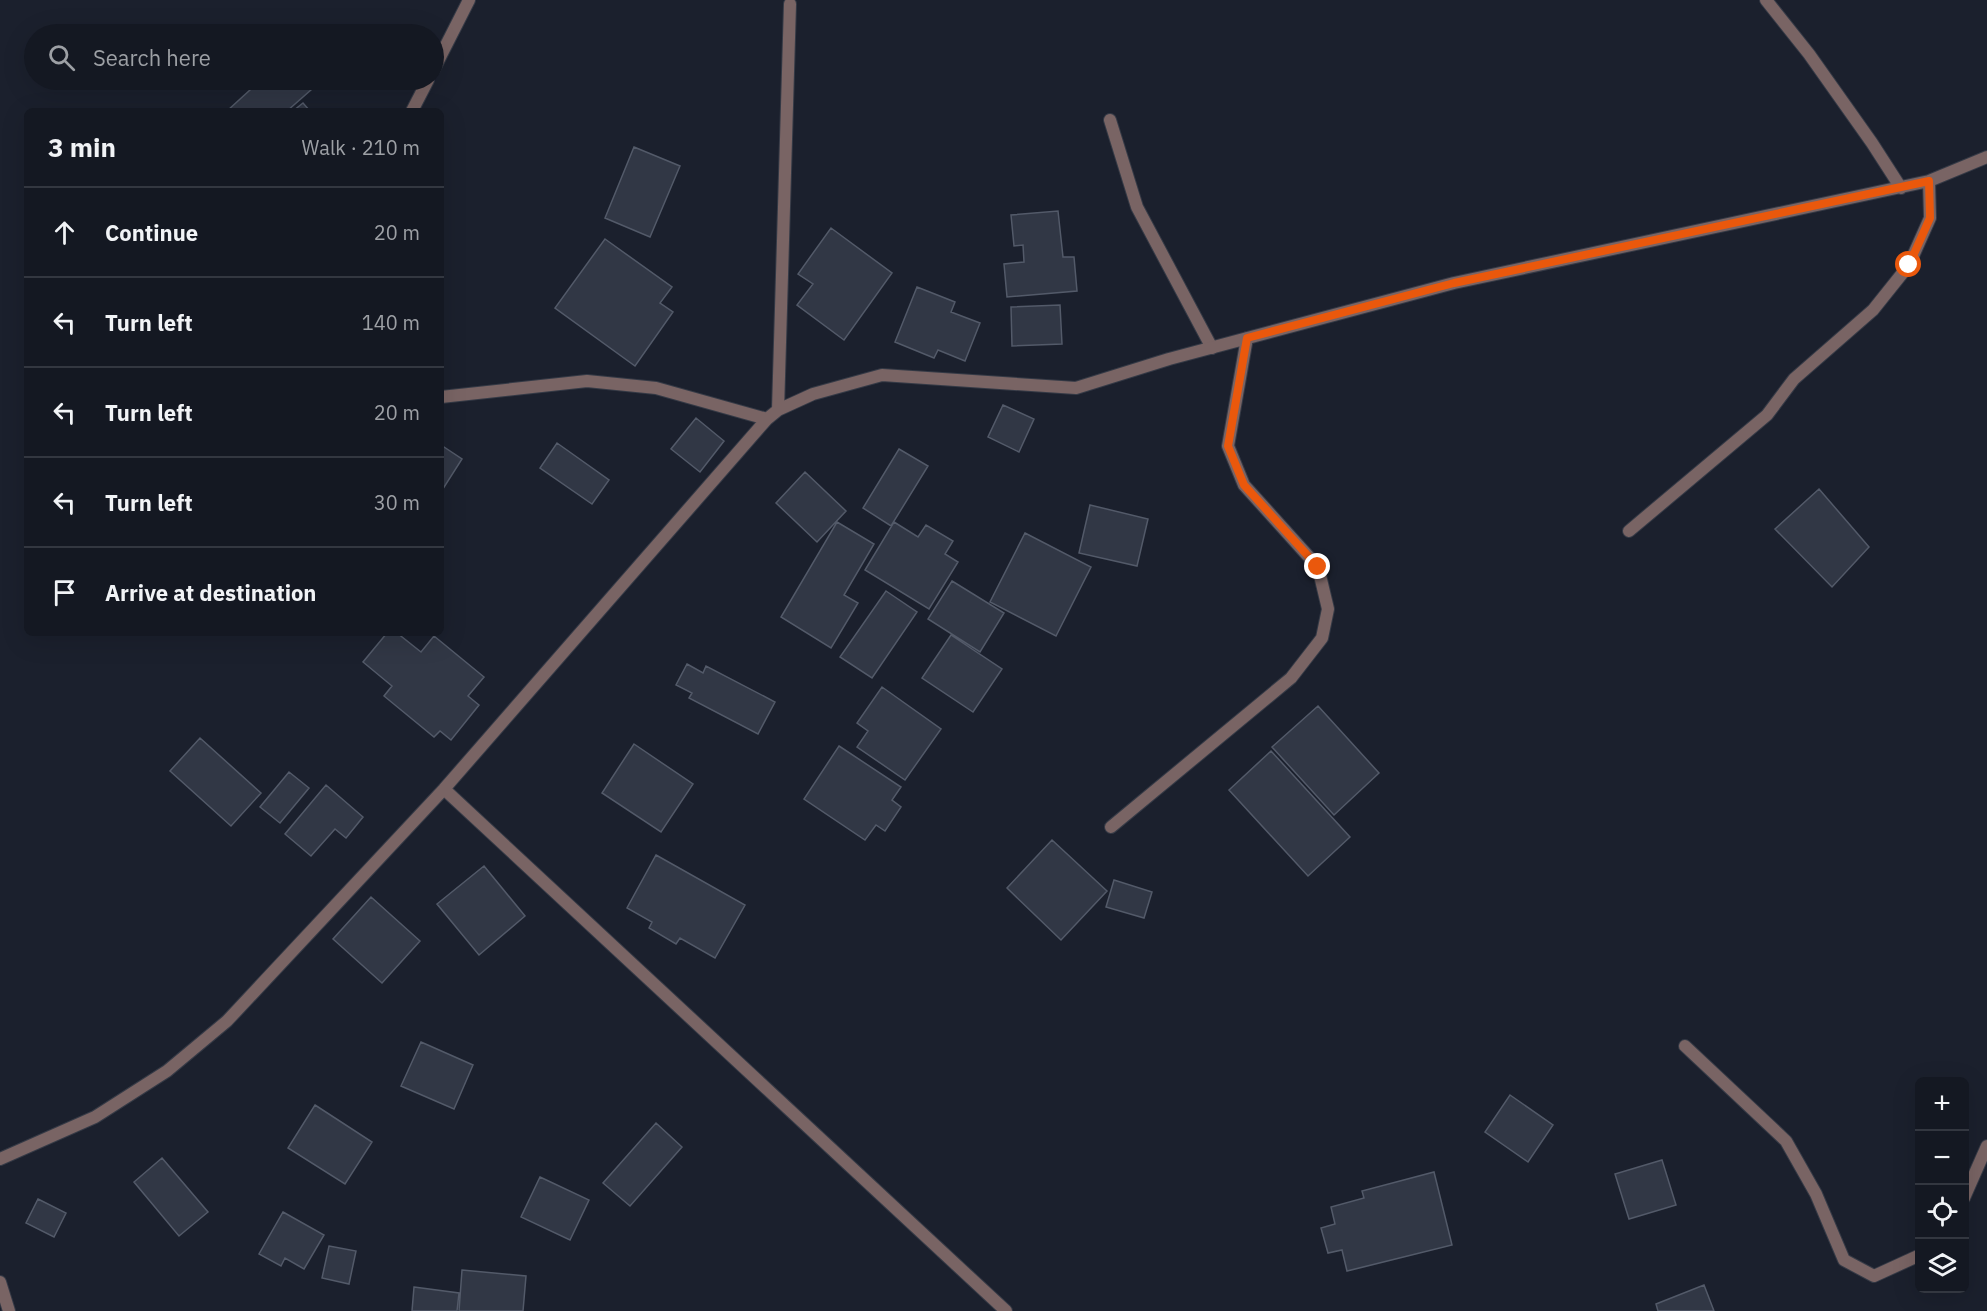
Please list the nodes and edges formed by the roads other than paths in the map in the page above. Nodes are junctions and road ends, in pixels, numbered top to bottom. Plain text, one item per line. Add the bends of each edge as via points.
1 (468, 0) edge
2 (1766, 0) edge
3 (790, 4) dead end
4 (444, 49) edge
5 (423, 90) edge
6 (414, 108) edge
7 (1110, 120) dead end
8 (1987, 157) edge
9 (1929, 181) junction
10 (1901, 188) junction
11 (1247, 338) junction
12 (1212, 348) junction
13 (444, 397) edge
14 (778, 410) junction
15 (767, 419) junction
16 (1629, 531) dead end
17 (444, 789) junction
18 (1111, 827) dead end
19 (1685, 1046) dead end
20 (1987, 1146) edge
21 (0, 1159) edge
22 (1969, 1189) edge
23 (1915, 1257) edge
24 (0, 1282) edge
25 (9, 1311) edge
26 (1006, 1311) edge

1 - 4 street
2 - 10 street via 1809,54
3 - 14 street
5 - 6 street
7 - 12 street via 1137,207
8 - 9 street
9 - 10 street
9 - 16 street via 1930,218 1909,265 1873,310 1794,379 1767,415
10 - 11 street via 1454,283
11 - 12 street
11 - 18 street via 1228,446 1244,485 1318,567 1328,609 1322,638 1292,678
12 - 14 street via 1076,388 882,375 813,394
13 - 15 street via 587,381 656,388
14 - 15 street
15 - 17 street
17 - 21 street via 227,1022 167,1071 96,1117
17 - 26 street
19 - 23 street via 1786,1141 1816,1194 1844,1260 1874,1276
20 - 22 street
24 - 25 street

